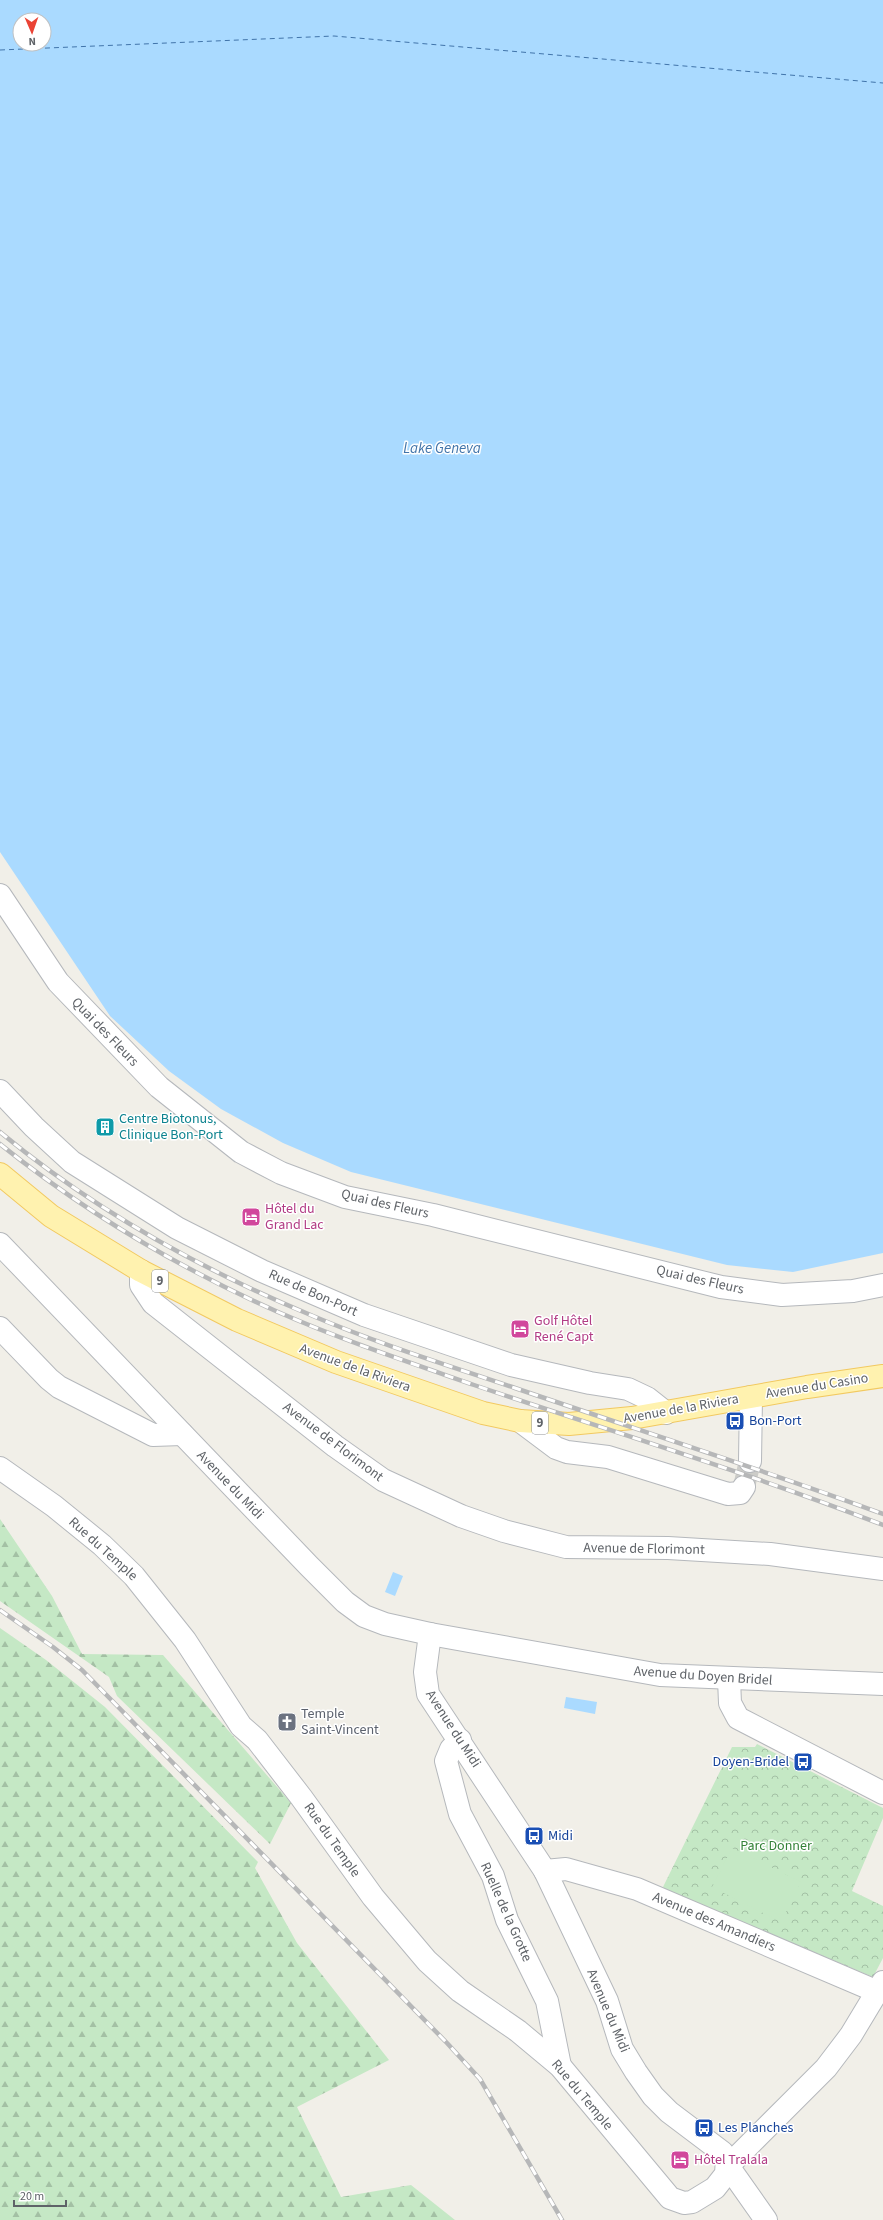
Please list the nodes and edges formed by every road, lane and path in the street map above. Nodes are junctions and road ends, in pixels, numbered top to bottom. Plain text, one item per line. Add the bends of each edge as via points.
1 (0, 895) edge
2 (0, 1091) edge
3 (0, 1174) edge
4 (0, 1244) edge
5 (141, 1271) junction
6 (883, 1285) edge
7 (0, 1328) edge
8 (883, 1376) edge
9 (751, 1397) junction
10 (666, 1413) junction
11 (520, 1421) junction
12 (182, 1434) junction
13 (750, 1460) tunnel mouth
14 (0, 1468) edge
15 (744, 1487) dead end
16 (883, 1569) edge
17 (430, 1634) junction
18 (729, 1679) junction
19 (883, 1684) edge
20 (460, 1740) junction
21 (883, 1792) edge
22 (545, 1871) junction
23 (880, 1987) edge
24 (560, 2066) junction
25 (728, 2166) junction
26 (679, 2211) edge
27 (766, 2220) edge

1 - 6 street, Quai des Fleurs via 58,982 159,1087 241,1152 281,1172 345,1197 433,1215 722,1287 782,1295 852,1291
2 - 10 street, Rue de Bon-Port via 72,1162 177,1228 262,1271 364,1315 503,1363 628,1389 647,1398
3 - 5 main road, Avenue de la Riviera / 9 via 51,1216
4 - 12 street, Avenue du Midi
5 - 11 main road, Avenue de la Riviera / 9 via 237,1320 336,1362 483,1413
5 - 16 street, Avenue de Florimont via 141,1285 153,1303 335,1446 383,1480 461,1516 566,1547 668,1548 770,1554
7 - 12 street via 59,1387 152,1435
8 - 9 main road, Avenue du Casino / 9
9 - 10 main road, Avenue de la Riviera / 9
9 - 13 street
10 - 11 main road, Avenue de la Riviera / 9 via 569,1424
11 - 15 street via 556,1448 567,1452 608,1457 728,1494 740,1494
12 - 17 street, Avenue du Midi via 353,1608 374,1620
14 - 24 street, Rue du Temple via 59,1510 134,1576 185,1640 241,1726 257,1740 301,1796 373,1897 427,1961 460,1991 518,2031
17 - 18 street, Avenue du Doyen Bridel via 636,1672
17 - 20 street, Avenue du Midi via 425,1672 428,1694
18 - 19 street, Avenue du Doyen Bridel
18 - 21 street via 730,1703 734,1714 770,1742
20 - 22 street, Avenue du Midi
20 - 24 street, Ruelle de la Grotte via 449,1752 446,1761 460,1814 493,1876 507,1920 547,2000
22 - 23 street, Avenue des Amandiers via 566,1869 637,1889
22 - 25 street, Avenue du Midi via 607,2001 622,2049 636,2072 653,2096 669,2112 722,2152
23 - 25 street via 851,2035 826,2068
24 - 26 street, Rue du Temple
25 - 26 street via 722,2182
25 - 27 street, Avenue du Midi

